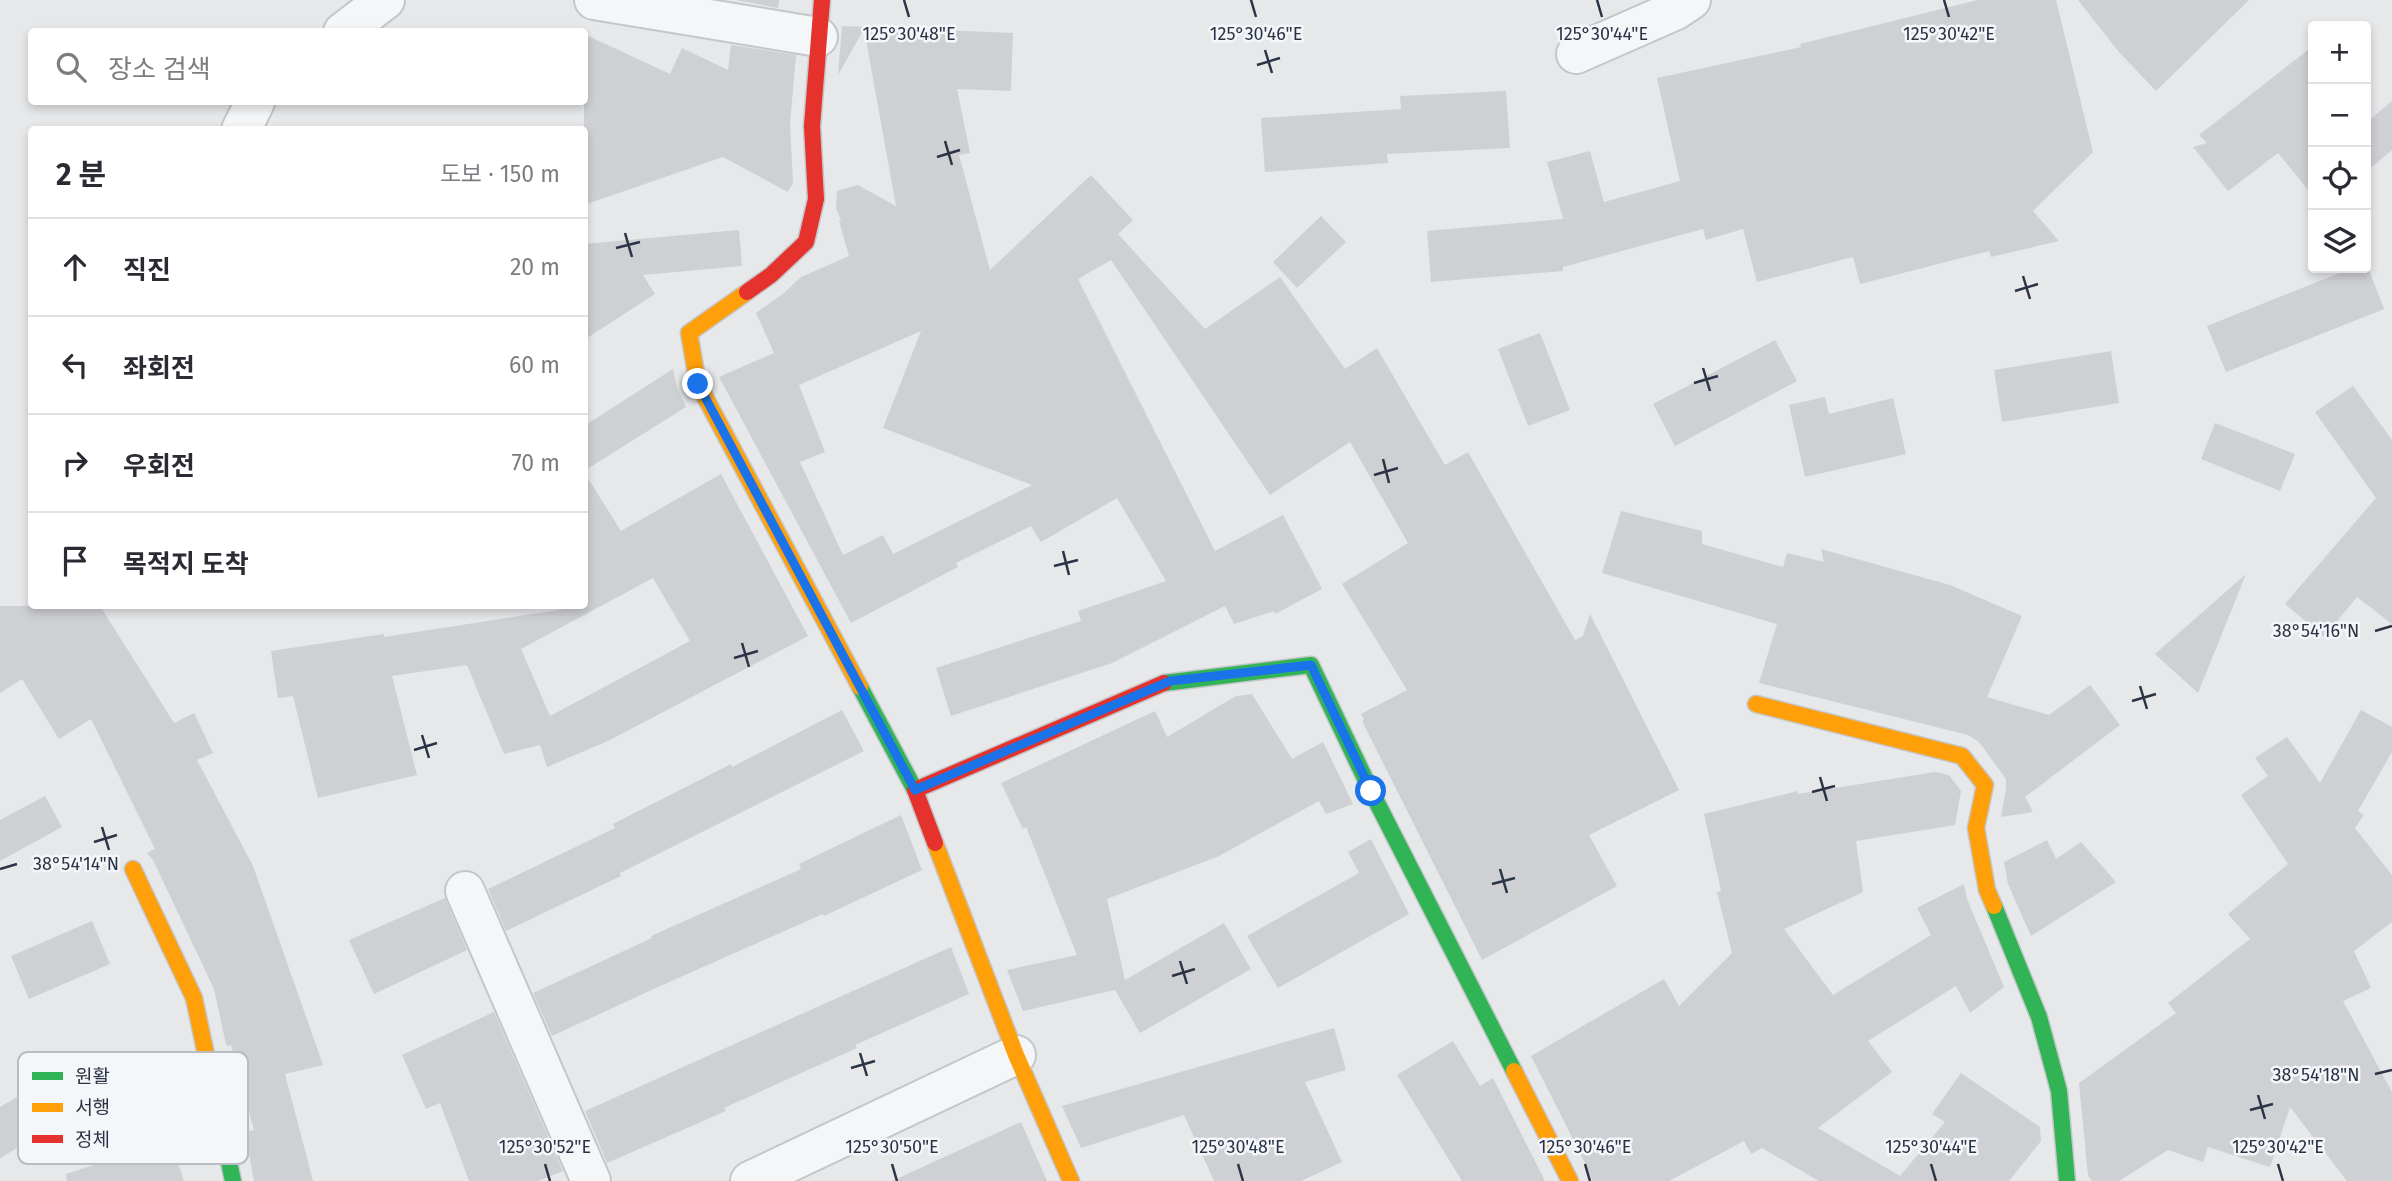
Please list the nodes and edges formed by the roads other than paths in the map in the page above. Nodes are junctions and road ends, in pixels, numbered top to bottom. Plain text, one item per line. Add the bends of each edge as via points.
1 (385, 0) edge
2 (594, 0) edge
3 (822, 0) edge
4 (1691, 0) edge
5 (348, 28) edge
6 (818, 37) junction
7 (1576, 54) dead end
8 (254, 105) edge
9 (243, 126) edge
10 (1756, 704) dead end
11 (915, 790) junction
12 (134, 869) dead end
13 (465, 891) dead end
14 (206, 1052) edge
15 (1016, 1055) junction
16 (591, 1181) edge
17 (750, 1181) edge
18 (1071, 1181) edge
19 (1570, 1181) edge
20 (2067, 1181) edge

1 - 5 street
2 - 6 street
3 - 6 street
4 - 7 street
6 - 11 street via 813,127 816,199 806,242 771,275 689,333 698,384
8 - 9 street
10 - 20 street via 1962,756 1985,785 1976,828 1987,890 2039,1017 2059,1091
11 - 15 street
11 - 19 street via 1170,681 1311,665
12 - 14 street via 194,998
13 - 16 street
15 - 17 street
15 - 18 street

